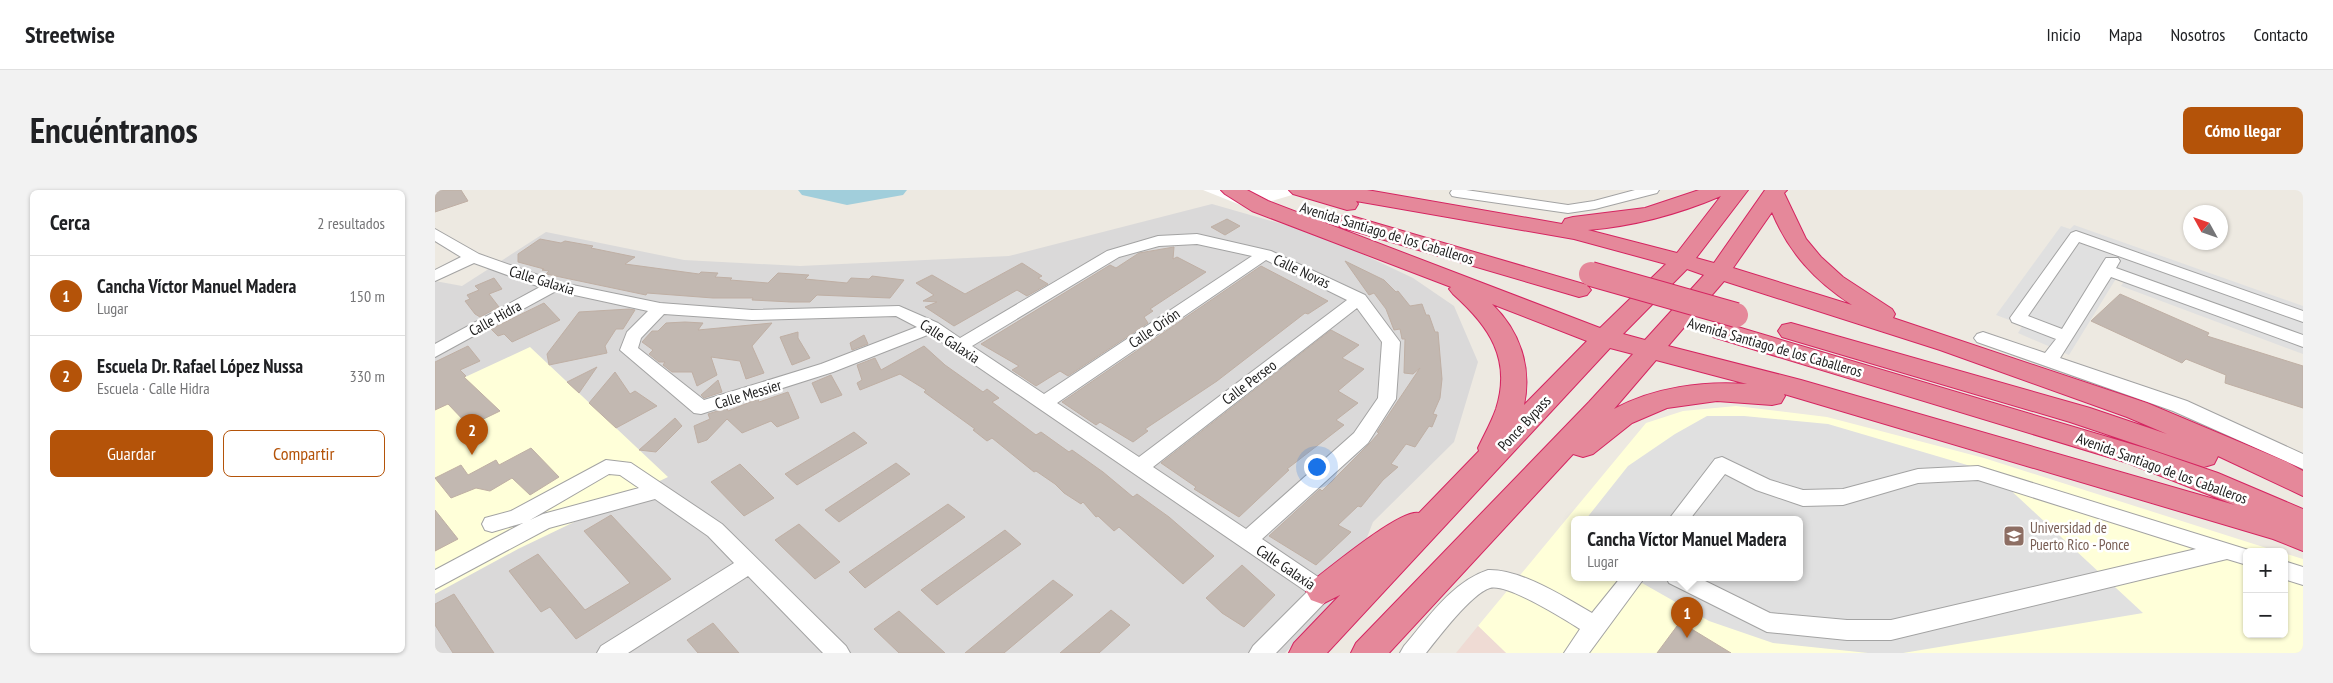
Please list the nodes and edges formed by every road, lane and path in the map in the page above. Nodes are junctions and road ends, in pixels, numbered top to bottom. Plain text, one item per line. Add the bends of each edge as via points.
1 (1232, 190) edge
2 (1242, 190) edge
3 (1331, 190) edge
4 (1651, 190) edge
5 (1717, 190) edge
6 (1737, 190) edge
7 (1303, 191) edge
8 (1775, 192) edge
9 (1457, 193) dead end
10 (1269, 203) junction
11 (1504, 221) junction
12 (435, 234) edge
13 (2118, 251) junction
14 (1265, 254) junction
15 (473, 258) junction
16 (1682, 261) junction
17 (2107, 270) junction
18 (1719, 272) junction
19 (435, 276) edge
20 (1446, 278) junction
21 (1585, 282) junction
22 (554, 286) junction
23 (1359, 298) junction
24 (660, 308) junction
25 (2303, 316) edge
26 (1729, 323) junction
27 (932, 326) junction
28 (1917, 334) junction
29 (2067, 337) junction
30 (1605, 338) junction
31 (1983, 338) dead end
32 (2303, 342) edge
33 (959, 346) junction
34 (1651, 350) junction
35 (435, 351) edge
36 (2049, 361) junction
37 (1044, 402) junction
38 (1906, 420) junction
39 (2303, 462) edge
40 (1486, 464) junction
41 (1139, 467) junction
42 (2303, 485) edge
43 (1521, 489) junction
44 (657, 491) junction
45 (2303, 496) edge
46 (1439, 513) junction
47 (1681, 516) edge
48 (2303, 522) edge
49 (492, 524) dead end
50 (2303, 539) edge
51 (1247, 540) junction
52 (2237, 554) edge
53 (748, 564) junction
54 (2288, 571) edge
55 (2303, 576) edge
56 (435, 580) edge
57 (1631, 581) edge
58 (1685, 581) edge
59 (1322, 591) junction
60 (1595, 626) junction
61 (609, 653) edge
62 (838, 653) edge
63 (1261, 653) edge
64 (1306, 653) edge
65 (1368, 653) edge
66 (1412, 653) edge
67 (1575, 653) edge

1 - 10 highway
2 - 10 highway, Avenida Santiago de los Caballeros
3 - 11 highway
4 - 9 street via 1568,209
5 - 11 highway via 1660,212 1632,218 1574,224
6 - 16 highway, Ponce Bypass
7 - 21 highway, Avenida Santiago de los Caballeros
8 - 18 highway
8 - 28 highway via 1795,240 1813,262 1862,301
10 - 20 highway
10 - 21 highway, Avenida Santiago de los Caballeros
11 - 16 highway via 1599,238
12 - 15 street, Calle Galaxia
13 - 17 street
13 - 25 street
13 - 29 street via 2076,236 2018,318
14 - 23 street, Calle Novas
14 - 33 street, Calle Novas via 1197,239 1149,243 1113,254
14 - 37 street, Calle Orión
15 - 19 street
15 - 22 street, Calle Galaxia
16 - 18 highway
16 - 30 highway, Ponce Bypass
17 - 29 street
17 - 32 lane
18 - 28 highway
18 - 34 highway
20 - 30 highway
20 - 40 highway via 1474,299 1495,322 1512,357 1511,404
21 - 26 highway, Avenida Santiago de los Caballeros
22 - 24 street, Calle Galaxia
22 - 35 street, Calle Hidra
23 - 41 street, Calle Perseo
23 - 51 street, Calle Novas via 1391,342 1387,399 1361,438
24 - 27 street, Calle Galaxia via 752,315 899,311
24 - 27 street, Calle Messier via 633,336 629,350 701,408 827,368
26 - 45 highway, Avenida Santiago de los Caballeros via 1966,381 2141,434
26 - 48 highway, Avenida Santiago de los Caballeros via 2137,456 2208,481
27 - 33 street, Calle Galaxia
28 - 42 highway via 2137,410 2277,470
29 - 36 street
30 - 34 highway
30 - 40 highway, Ponce Bypass
31 - 36 street
33 - 37 street, Calle Galaxia
34 - 38 highway
34 - 43 highway
36 - 39 street via 2180,406
37 - 41 street, Calle Galaxia
38 - 43 highway via 1766,395 1737,392 1685,395 1629,413
38 - 50 highway
40 - 46 highway, Ponce Bypass
41 - 51 street, Calle Galaxia
43 - 65 highway
44 - 49 street via 624,468 606,467 517,517
44 - 53 street via 715,530
44 - 56 street via 543,522
46 - 59 highway via 1384,543
46 - 64 highway, Ponce Bypass
47 - 52 street via 1722,464 1763,485 1803,498 1843,496 1918,476 1978,473
51 - 59 street, Calle Galaxia
52 - 58 street via 2047,592 1891,630 1847,630 1767,622
53 - 61 lane
53 - 62 lane
54 - 55 street
57 - 60 street
59 - 63 street
60 - 66 street via 1508,580 1490,578 1471,588
60 - 67 street

